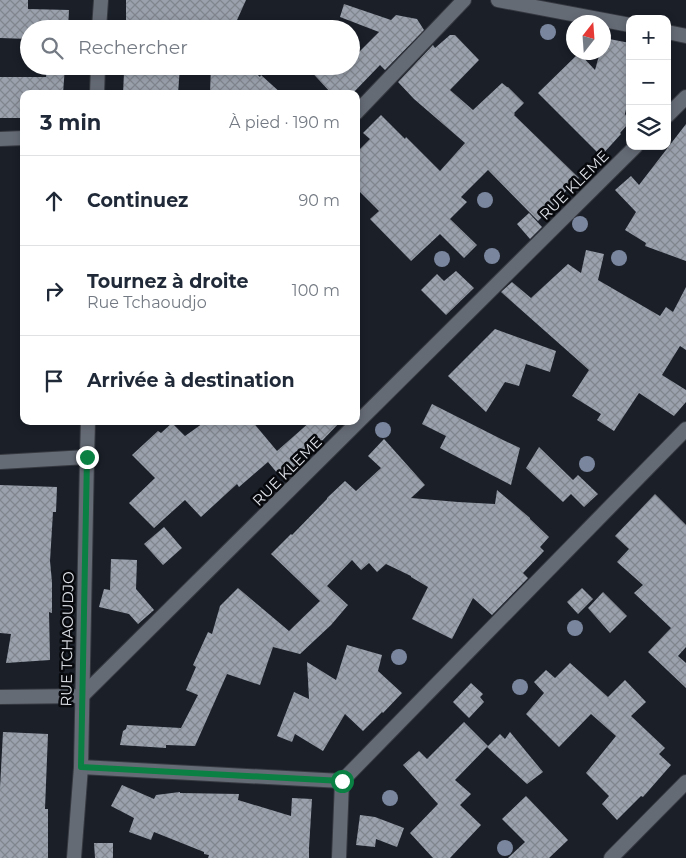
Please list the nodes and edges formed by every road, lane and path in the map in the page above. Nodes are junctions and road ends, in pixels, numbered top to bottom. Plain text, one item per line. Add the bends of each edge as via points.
1 (101, 0) edge
2 (464, 0) edge
3 (498, 0) edge
4 (564, 6) edge
5 (100, 20) edge
6 (626, 24) edge
7 (671, 33) edge
8 (686, 36) edge
9 (97, 75) edge
10 (96, 90) edge
11 (686, 97) edge
12 (360, 109) edge
13 (671, 112) edge
14 (20, 138) edge
15 (0, 139) edge
16 (632, 150) edge
17 (360, 420) edge
18 (88, 425) edge
19 (355, 425) edge
20 (686, 429) edge
21 (87, 457) junction
22 (0, 462) edge
23 (82, 696) junction
24 (0, 697) edge
25 (81, 767) junction
26 (342, 781) junction
27 (686, 782) edge
28 (74, 858) edge
29 (339, 858) edge
30 (611, 858) edge

1 - 5 street
2 - 12 street
3 - 4 street
4 - 6 street
7 - 8 street
9 - 10 street
11 - 13 street
14 - 15 street
16 - 17 street, RUE KLEME
18 - 21 street, RUE TCHAOUDJO
19 - 23 street, RUE KLEME
20 - 26 street
21 - 22 street
21 - 23 street, RUE TCHAOUDJO
23 - 24 street
23 - 25 street, RUE TCHAOUDJO
25 - 26 street
25 - 28 street, RUE TCHAOUDJO
26 - 29 street
27 - 30 street

